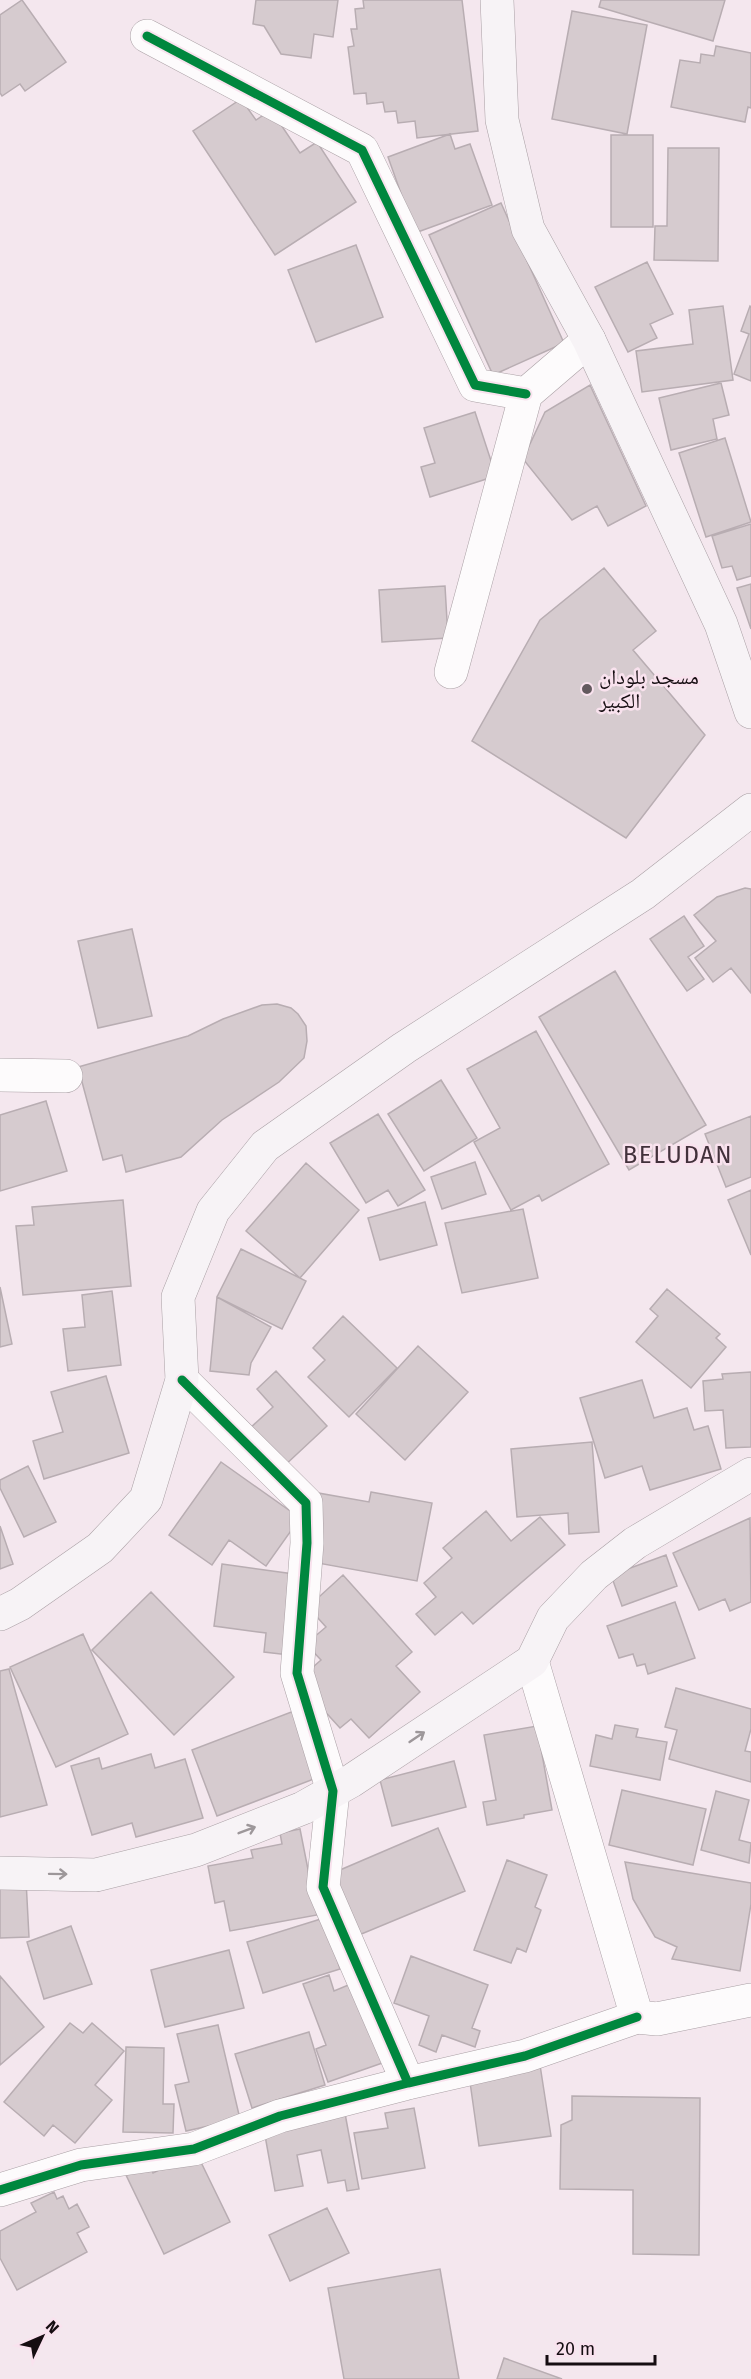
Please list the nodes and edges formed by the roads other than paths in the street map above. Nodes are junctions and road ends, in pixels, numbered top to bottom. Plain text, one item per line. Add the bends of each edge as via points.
1 (496, 0) edge
2 (147, 36) dead end
3 (589, 340) junction
4 (526, 394) junction
5 (451, 672) dead end
6 (751, 712) edge
7 (751, 810) edge
8 (0, 1075) edge
9 (66, 1076) dead end
10 (182, 1380) junction
11 (751, 1474) edge
12 (0, 1614) edge
13 (532, 1661) junction
14 (333, 1791) junction
15 (0, 1873) edge
16 (751, 2000) edge
17 (637, 2017) junction
18 (408, 2083) junction
19 (0, 2190) edge

1 - 3 main road via 502,120 528,229
2 - 4 street via 362,150 475,385
3 - 4 street
3 - 6 main road via 721,624
4 - 5 street
7 - 10 main road via 643,894 423,1036 265,1146 213,1211 178,1297
8 - 9 street
10 - 12 main road via 146,1499 100,1548
10 - 14 street via 306,1503 307,1543 297,1673
11 - 13 main road via 635,1543 594,1575 553,1618
14 -> 13 main road
13 - 17 street
15 -> 14 main road via 96,1875 196,1850 303,1808
14 - 18 street via 323,1887
16 - 17 street via 657,2019
17 - 18 street via 525,2056
18 - 19 street via 280,2116 194,2149 81,2165

